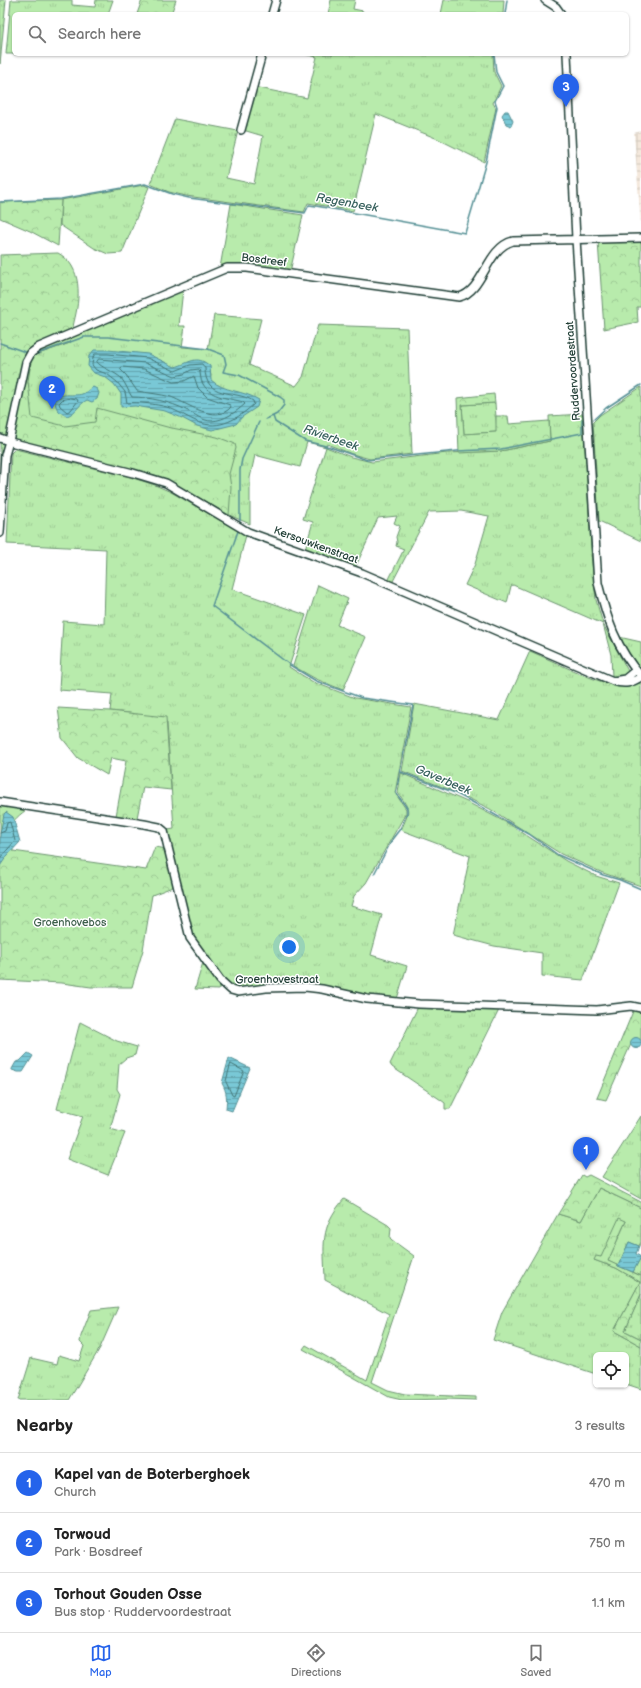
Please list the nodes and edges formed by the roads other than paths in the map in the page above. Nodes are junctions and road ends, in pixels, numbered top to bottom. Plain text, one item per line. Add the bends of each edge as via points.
1 (276, 0) edge
2 (545, 0) edge
3 (273, 12) edge
4 (559, 12) edge
5 (261, 56) edge
6 (567, 56) edge
7 (241, 130) dead end
8 (641, 238) edge
9 (576, 239) junction
10 (0, 438) edge
11 (9, 441) junction
12 (0, 533) edge
13 (639, 674) edge
14 (0, 802) edge
15 (641, 1008) edge

1 - 3 street
2 - 4 street
5 - 7 street
6 - 9 street, Ruddervoordestraat
8 - 9 street
9 - 11 street, Bosdreef via 505,243 472,288 459,297 246,268 233,267 222,270 36,349 26,362
9 - 13 street, Ruddervoordestraat via 598,583 616,642
10 - 11 street
11 - 12 street, Bosdreef via 5,455
11 - 13 street, Kersouwkenstraat via 162,481 248,532 362,573 613,681 625,680
14 - 15 street, Groenhovestraat via 144,824 159,827 164,831 190,938 220,980 231,990 238,992 305,987 366,1000 419,1004 597,1010 631,1006

